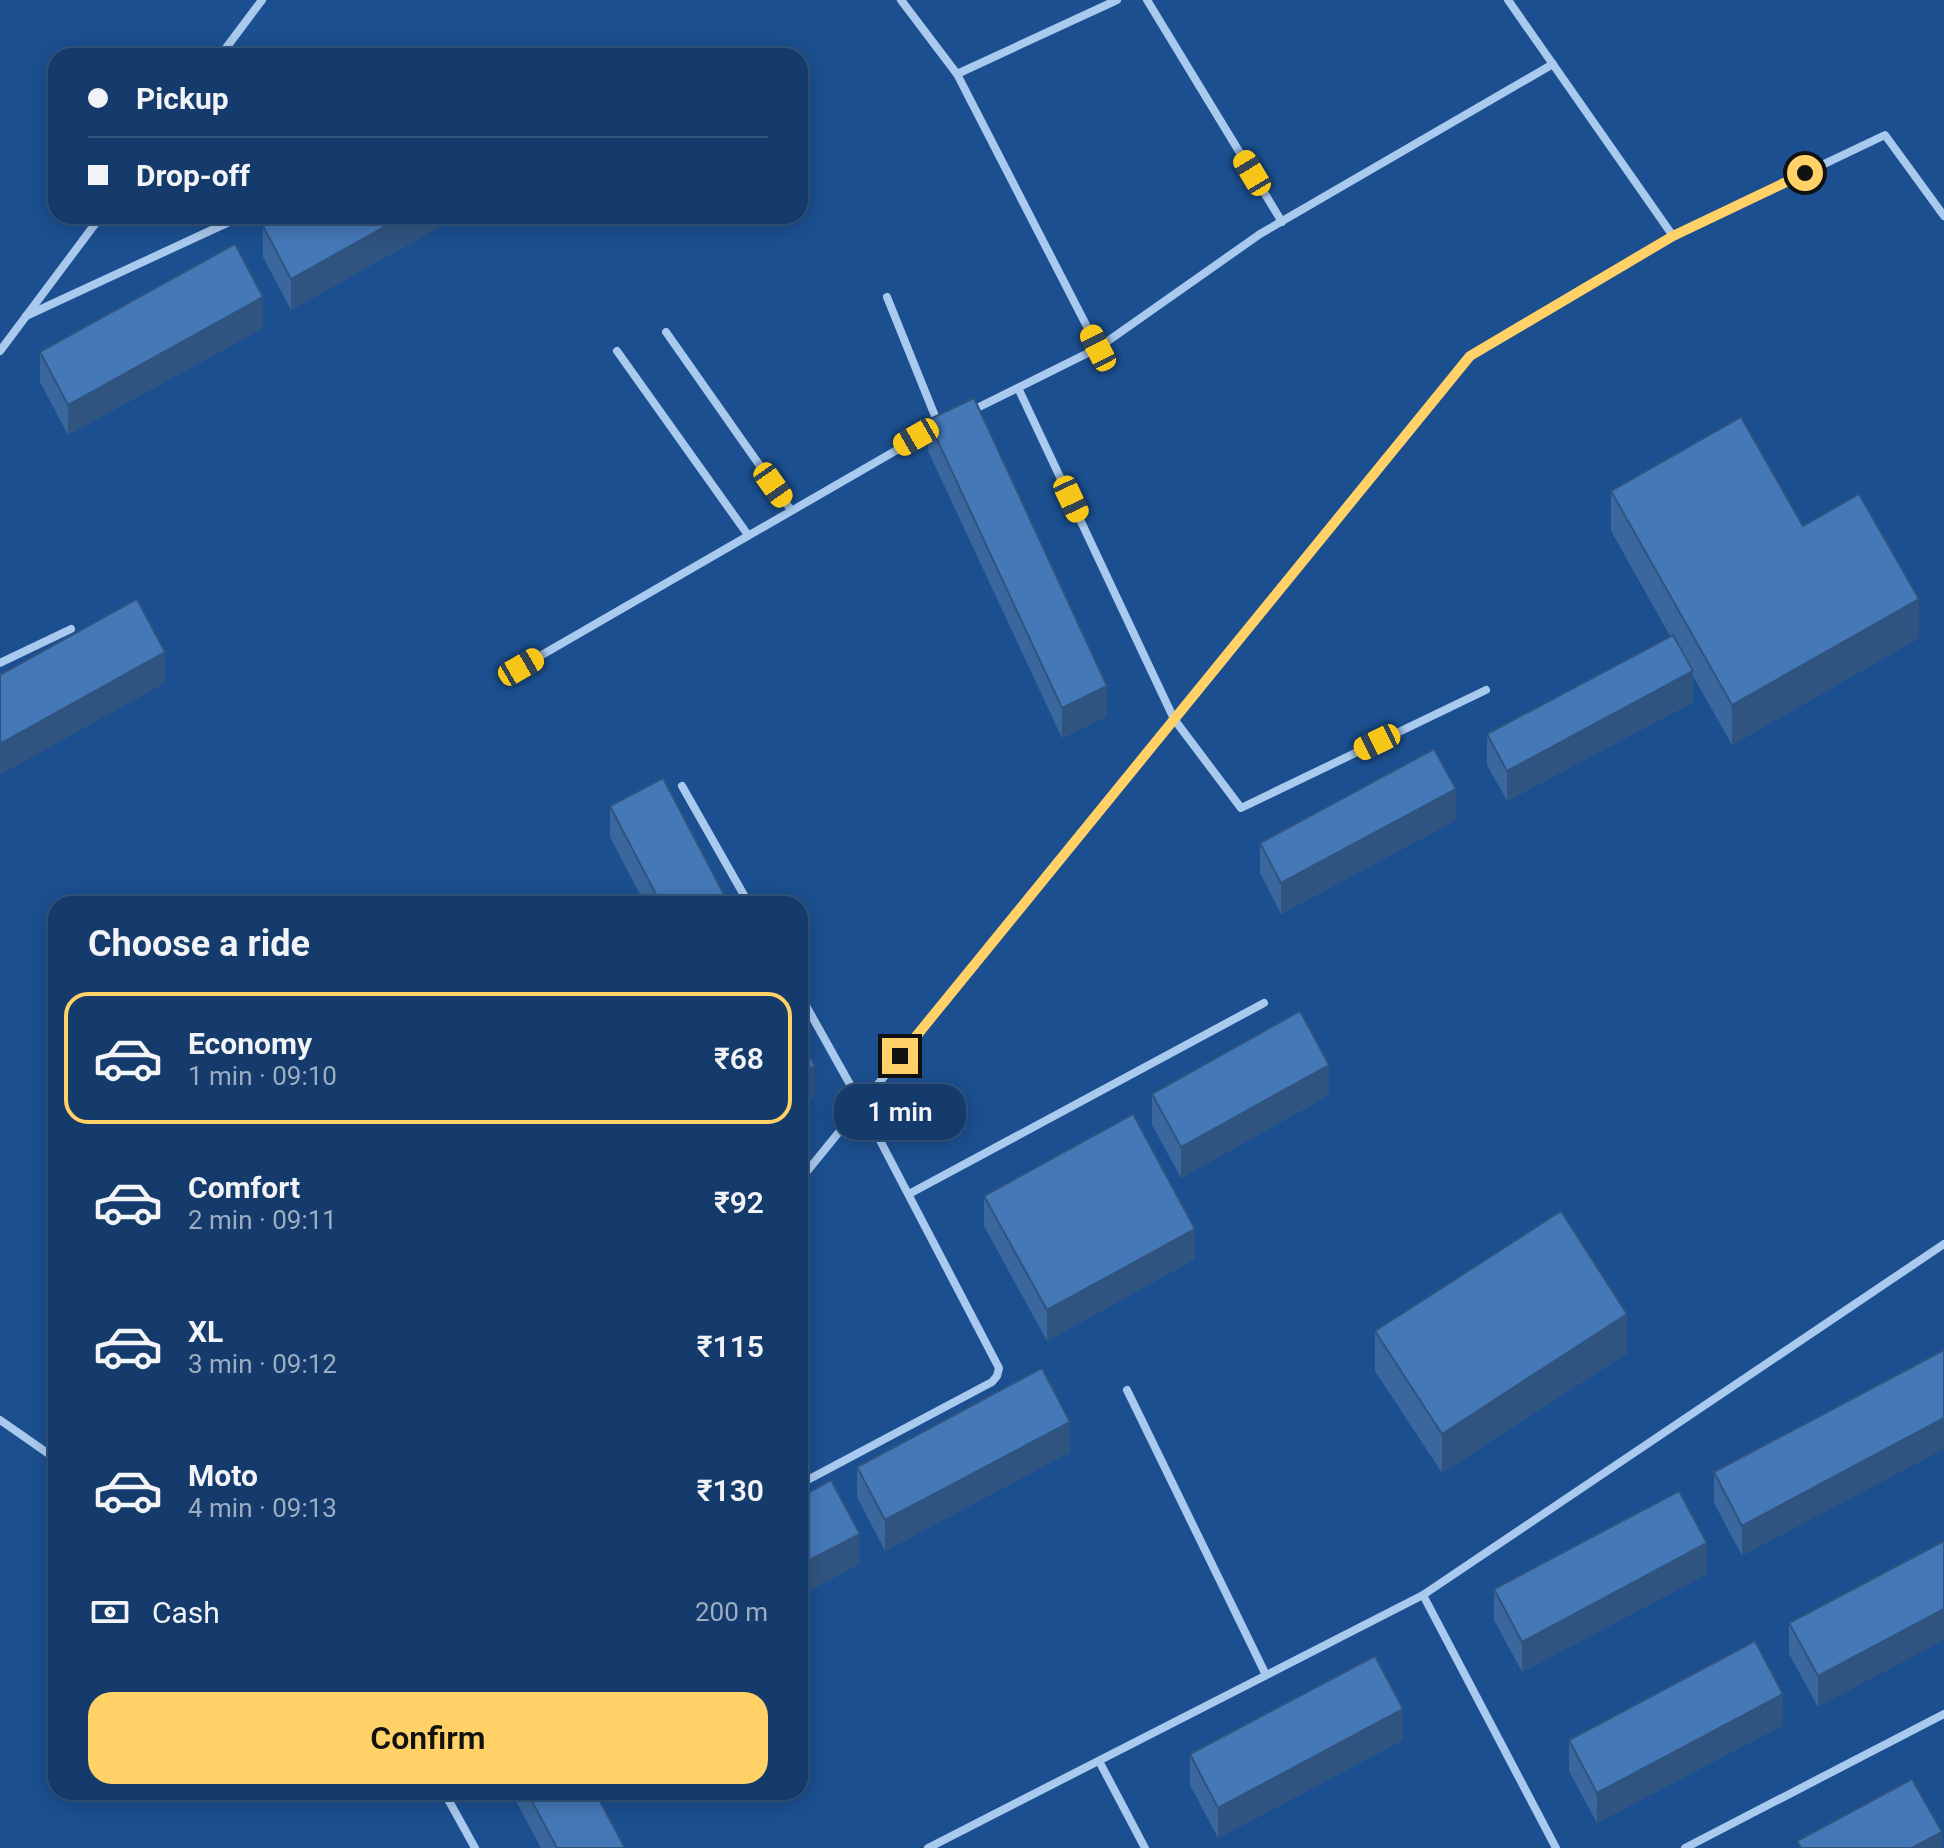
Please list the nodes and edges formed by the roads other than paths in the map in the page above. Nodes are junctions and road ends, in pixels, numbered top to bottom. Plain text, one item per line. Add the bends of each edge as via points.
1 (262, 0) edge
2 (901, 0) edge
3 (1117, 0) edge
4 (1147, 0) edge
5 (1508, 0) edge
6 (226, 48) edge
7 (1553, 64) junction
8 (957, 74) junction
9 (1944, 216) edge
10 (1282, 222) junction
11 (95, 224) edge
12 (225, 224) edge
13 (1673, 236) junction
14 (887, 297) dead end
15 (26, 316) junction
16 (666, 332) dead end
17 (1098, 348) junction
18 (0, 351) edge
19 (617, 351) dead end
20 (1019, 390) junction
21 (966, 414) edge
22 (952, 420) edge
23 (939, 426) junction
24 (791, 510) junction
25 (748, 535) junction
26 (71, 629) dead end
27 (0, 663) edge
28 (521, 667) dead end
29 (1486, 690) dead end
30 (1174, 719) junction
31 (682, 786) dead end
32 (744, 896) edge
33 (1264, 1003) dead end
34 (808, 1009) edge
35 (861, 1104) junction
36 (808, 1170) edge
37 (909, 1194) junction
38 (1944, 1244) edge
39 (1127, 1390) dead end
40 (0, 1420) edge
41 (48, 1453) edge
42 (808, 1480) edge
43 (1423, 1595) junction
44 (1266, 1675) junction
45 (1944, 1714) edge
46 (1099, 1761) junction
47 (448, 1800) edge
48 (475, 1848) edge
49 (928, 1848) edge
50 (1145, 1848) edge
51 (1556, 1848) edge
52 (1685, 1848) edge

1 - 6 street
2 - 8 street
3 - 8 street
4 - 10 street
5 - 7 street
7 - 10 street
7 - 13 street
8 - 17 street
9 - 13 street via 1885,135
10 - 17 street
11 - 15 street
12 - 15 street
13 - 30 street via 1470,356
14 - 23 street
15 - 18 street
16 - 24 street
17 - 20 street
19 - 25 street
20 - 21 street
20 - 30 street
22 - 23 street
23 - 24 street
24 - 25 street
25 - 28 street
26 - 27 street
29 - 30 street via 1241,808
30 - 35 street
31 - 32 street
33 - 37 street
34 - 35 street
35 - 36 street
35 - 37 street
37 - 42 street via 999,1368 997,1376
38 - 43 street
39 - 44 street
40 - 41 street
43 - 44 street
43 - 51 street
44 - 46 street
45 - 52 street
46 - 49 street
46 - 50 street
47 - 48 street

